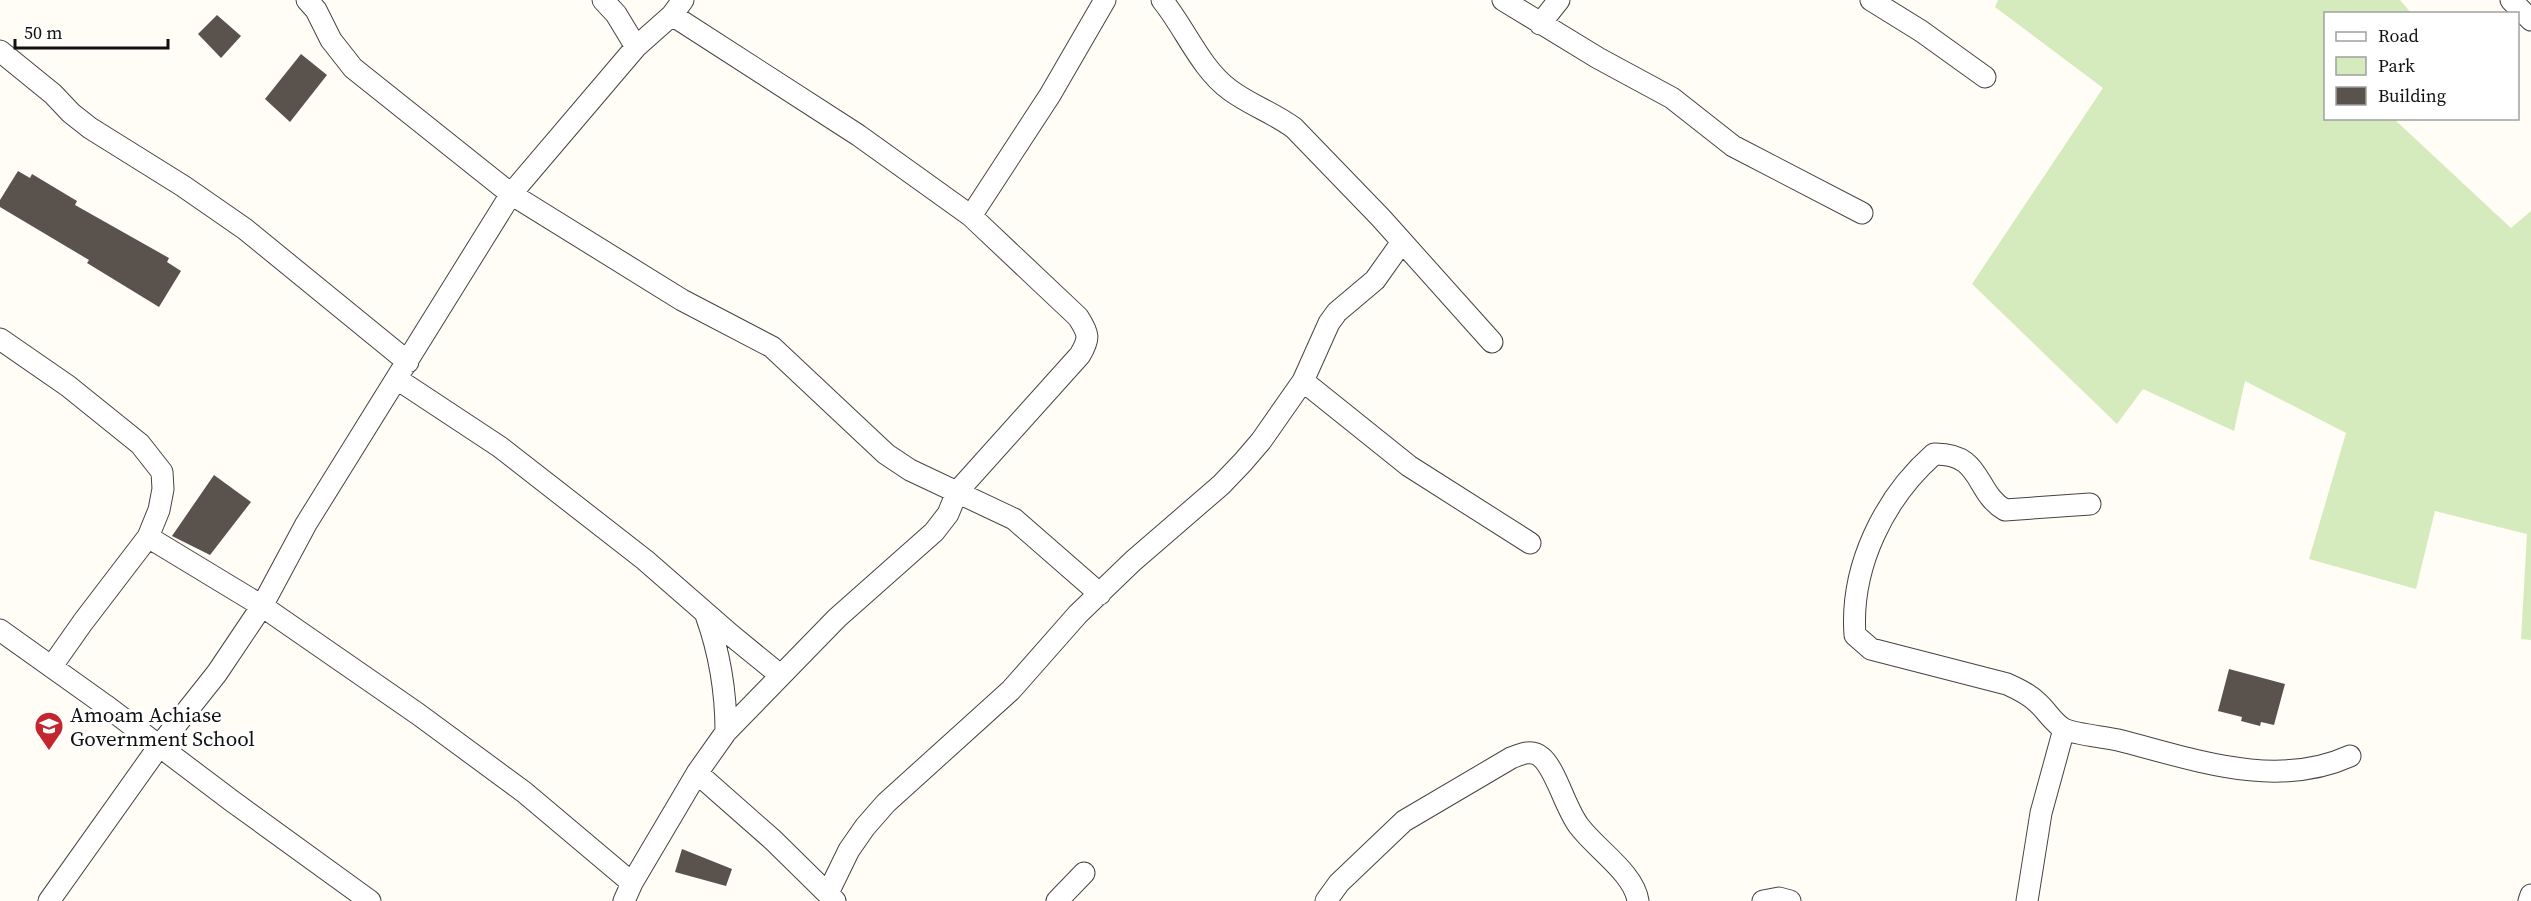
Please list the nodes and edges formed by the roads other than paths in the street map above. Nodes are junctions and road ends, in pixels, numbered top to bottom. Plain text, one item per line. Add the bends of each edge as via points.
1 (307, 0) edge
2 (603, 0) edge
3 (1105, 0) edge
4 (1162, 0) edge
5 (1503, 0) edge
6 (1559, 0) edge
7 (1871, 0) edge
8 (2511, 0) edge
9 (678, 7) edge
10 (2531, 20) edge
11 (1540, 24) junction
12 (636, 47) junction
13 (0, 51) edge
14 (1985, 77) dead end
15 (511, 194) junction
16 (1862, 213) dead end
17 (971, 216) junction
18 (1402, 242) junction
19 (0, 339) edge
20 (1492, 342) dead end
21 (402, 371) junction
22 (1303, 381) junction
23 (957, 492) junction
24 (2090, 504) dead end
25 (148, 537) junction
26 (1530, 543) dead end
27 (1100, 594) junction
28 (262, 606) junction
29 (704, 610) junction
30 (0, 630) edge
31 (52, 666) junction
32 (780, 675) junction
33 (2064, 729) junction
34 (726, 732) junction
35 (160, 745) junction
36 (2350, 756) dead end
37 (697, 773) junction
38 (1084, 873) dead end
39 (628, 892) edge
40 (2531, 895) edge
41 (832, 897) edge
42 (49, 901) edge
43 (370, 901) edge
44 (1057, 901) edge
45 (1326, 901) edge
46 (1638, 901) edge
47 (1763, 901) edge
48 (1791, 901) edge
49 (2027, 901) edge
50 (2529, 901) edge

1 - 15 street via 353,68
2 - 12 street
3 - 17 street via 1050,95
4 - 18 street via 1223,83 1294,128
5 - 11 street
6 - 11 street
7 - 14 street
8 - 10 street
9 - 12 street
9 - 17 street
11 - 16 street via 1672,98 1733,147
12 - 15 street
13 - 21 street via 90,128 245,229
15 - 21 street
15 - 23 street via 682,300 772,347 886,453 910,471
17 - 23 street via 1078,317 1088,335 1080,356
18 - 20 street
18 - 22 street via 1375,280 1329,323
19 - 25 street via 68,386 154,460 162,472 163,489
21 - 28 street via 306,524
21 - 29 street
22 - 26 street via 1409,466
22 - 27 street via 1244,462
23 - 27 street via 1014,519
23 - 32 street via 948,514 934,532
24 - 33 street via 2005,510 1997,506 1969,464 1952,453 1934,454 1898,493 1878,528 1864,558 1854,617 1856,635 1871,648 2007,684 2038,702
25 - 28 street
25 - 31 street
27 - 41 street via 1011,690 886,803 849,850
28 - 35 street via 217,673
28 - 39 street via 524,792
29 - 32 street
29 - 34 street via 721,666
30 - 31 street
31 - 35 street
32 - 34 street
33 - 36 street via 2257,771 2311,770
33 - 49 street via 2041,813
34 - 37 street
35 - 42 street
35 - 43 street
37 - 39 street
37 - 41 street
38 - 44 street
40 - 50 street
45 - 46 street via 1339,883 1404,821 1511,758 1535,753 1549,766 1569,812 1630,880
47 - 48 street

